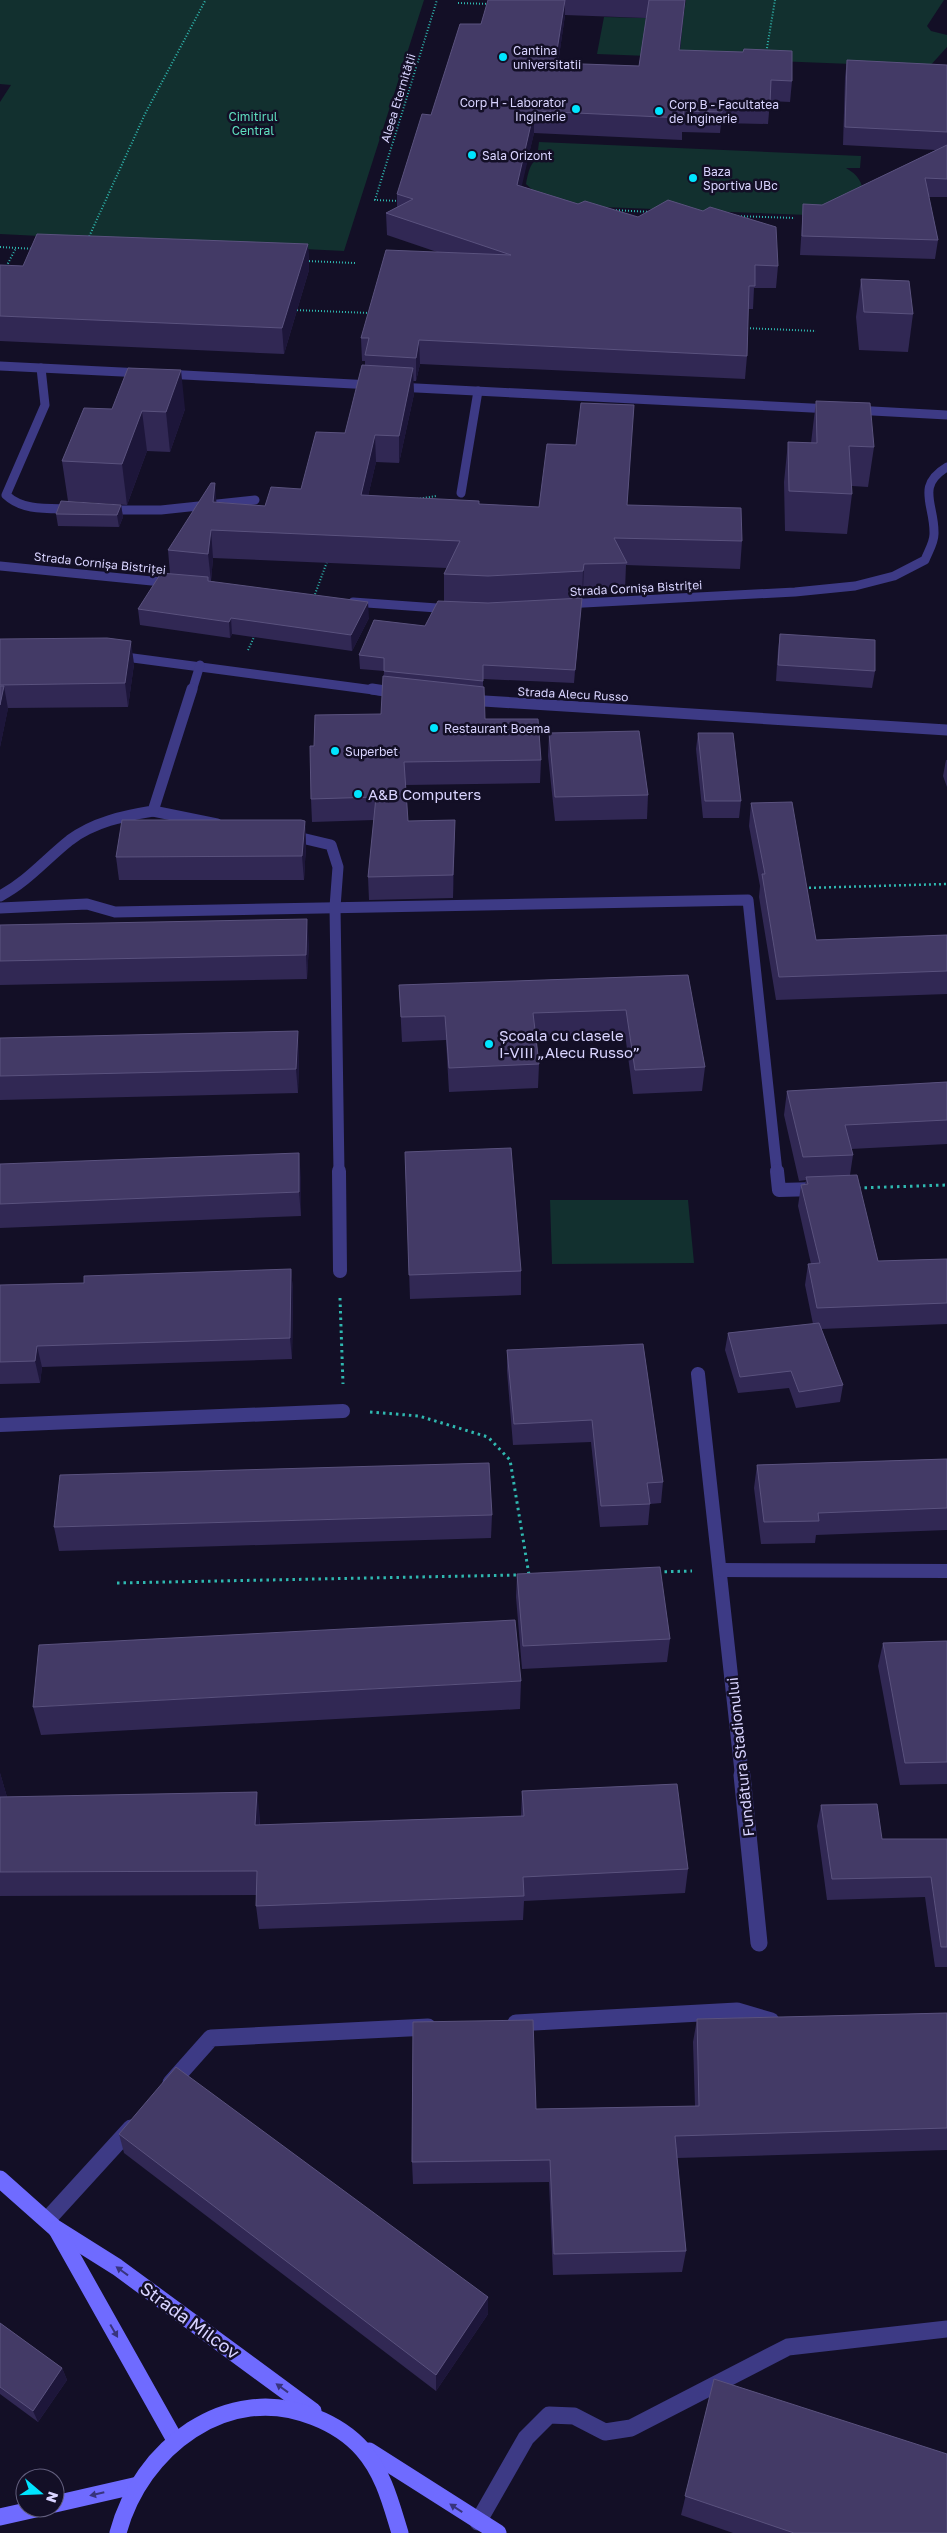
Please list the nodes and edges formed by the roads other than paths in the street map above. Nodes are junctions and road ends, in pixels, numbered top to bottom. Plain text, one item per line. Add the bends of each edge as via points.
1 (0, 366) edge
2 (41, 368) junction
3 (150, 374) edge
4 (160, 374) edge
5 (478, 391) junction
6 (947, 415) edge
7 (947, 466) edge
8 (461, 493) road end
9 (255, 500) dead end
10 (0, 566) edge
11 (186, 585) edge
12 (314, 598) edge
13 (560, 604) edge
14 (458, 609) edge
15 (105, 654) edge
16 (200, 665) junction
17 (408, 694) edge
18 (454, 699) edge
19 (947, 730) edge
20 (154, 811) junction
21 (232, 826) edge
22 (277, 833) edge
23 (0, 896) edge
24 (335, 907) junction
25 (0, 908) edge
26 (851, 1188) edge
27 (340, 1270) road end
28 (698, 1374) dead end
29 (343, 1410) road end
30 (0, 1425) edge
31 (721, 1570) junction
32 (947, 1571) edge
33 (759, 1943) dead end
34 (785, 2020) edge
35 (499, 2023) edge
36 (439, 2026) edge
37 (159, 2096) edge
38 (139, 2118) edge
39 (0, 2179) edge
40 (51, 2224) junction
41 (947, 2329) edge
42 (321, 2417) junction
43 (175, 2440) junction
44 (362, 2446) junction
45 (138, 2484) junction
46 (65, 2502) edge
47 (15, 2514) edge
48 (0, 2518) edge
49 (478, 2522) junction
50 (118, 2533) edge
51 (400, 2533) edge
52 (498, 2533) edge

1 - 2 street
2 - 3 street
2 - 9 street via 45,405 6,495 11,502 89,509 161,510
4 - 5 street
5 - 6 street
5 - 8 street
7 - 13 street, Strada Cornișa Bistriței via 938,471 926,493 934,535 925,560 894,576 855,586 794,592
10 - 11 street, Strada Cornișa Bistriței
12 - 14 street
15 - 16 street
16 - 17 street
16 - 20 street
18 - 19 street, Strada Alecu Russo
20 - 21 street
20 - 23 street via 109,818 70,840 38,871
22 - 24 street via 331,845 338,867
24 - 25 street via 115,912 87,904
24 - 26 street via 748,900 779,1190
24 - 27 street
28 - 31 street, Fundătura Stadionului
29 - 30 street
31 - 32 street
31 - 33 street, Fundătura Stadionului
34 - 35 street via 766,2020 737,2011
36 - 37 street via 211,2038
38 - 40 street
39 - 40 main road, Strada Milcov
42 -> 40 main road, Strada Milcov via 117,2267
40 -> 43 main road, Strada Milcov
41 - 49 street via 788,2347 631,2428 605,2432 574,2416 549,2415 526,2438
42 - 43 main road via 285,2406 247,2407 209,2418
42 - 44 main road
43 - 45 main road
49 -> 44 main road
44 - 51 main road via 383,2476 397,2510
45 -> 46 main road
45 - 50 main road
47 - 48 main road
49 - 52 main road

